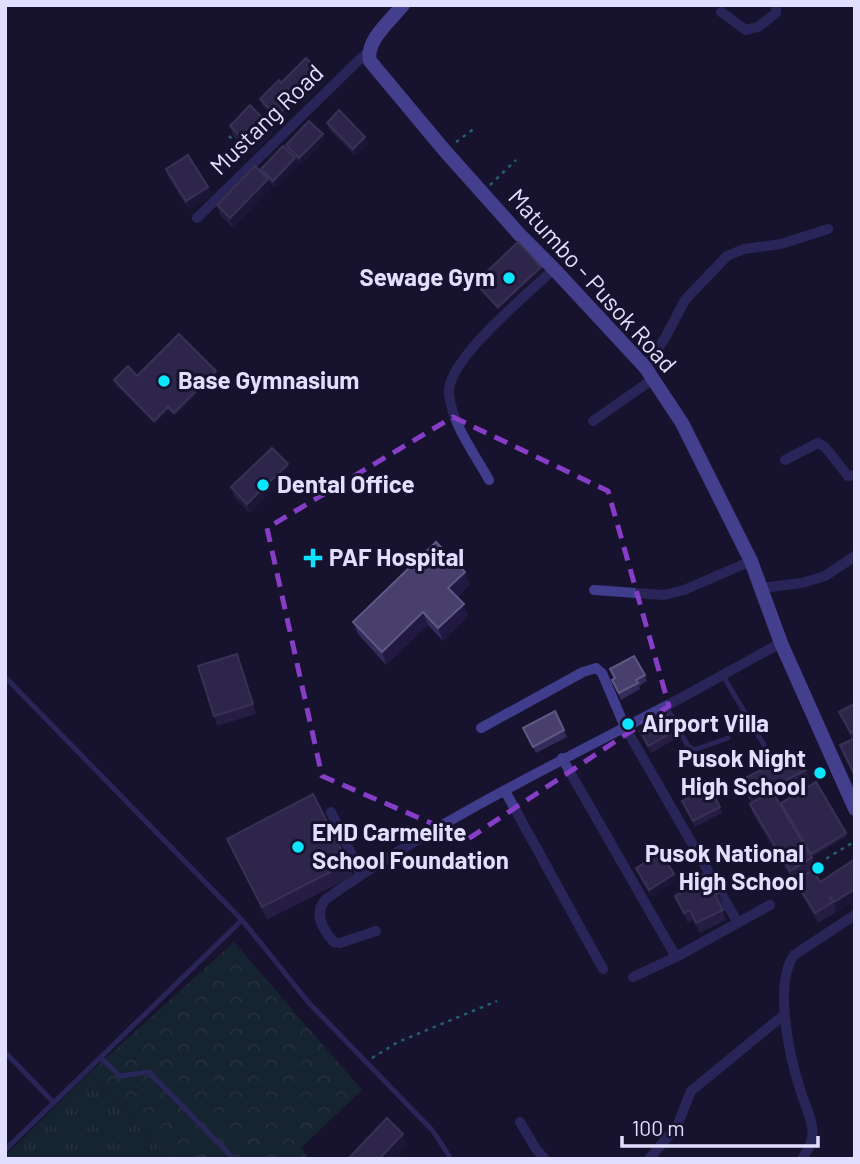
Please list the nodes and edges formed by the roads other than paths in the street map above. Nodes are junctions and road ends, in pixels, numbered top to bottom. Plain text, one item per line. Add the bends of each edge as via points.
1 (403, 5) edge
2 (776, 5) edge
3 (721, 12) dead end
4 (368, 53) junction
5 (197, 218) dead end
6 (828, 229) dead end
7 (554, 269) junction
8 (649, 373) junction
9 (593, 421) dead end
10 (785, 460) dead end
11 (855, 475) edge
12 (489, 480) dead end
13 (855, 556) edge
14 (751, 561) junction
15 (761, 588) junction
16 (594, 590) dead end
17 (781, 643) junction
18 (722, 674) junction
19 (5, 677) edge
20 (666, 706) junction
21 (625, 727) junction
22 (481, 728) dead end
23 (728, 738) dead end
24 (764, 745) dead end
25 (562, 758) junction
26 (505, 791) junction
27 (855, 809) edge
28 (331, 812) dead end
29 (362, 874) junction
30 (770, 905) dead end
31 (855, 915) edge
32 (242, 920) junction
33 (738, 923) junction
34 (376, 931) dead end
35 (676, 957) junction
36 (603, 969) dead end
37 (633, 978) dead end
38 (785, 1014) junction
39 (5, 1052) edge
40 (101, 1058) junction
41 (54, 1102) junction
42 (520, 1122) dead end
43 (5, 1150) edge
44 (234, 1159) edge
45 (451, 1159) edge
46 (545, 1159) edge
47 (649, 1159) edge
48 (802, 1159) edge

1 - 4 street
2 - 3 street via 776,13 746,30
4 - 5 street, Mustang Road
4 - 7 street, Matumbo - Pusok Road via 445,151
6 - 8 street via 727,256 685,300
7 - 8 street, Matumbo - Pusok Road
7 - 12 street via 461,359 450,380 448,390 459,425
8 - 9 street
8 - 14 street, Matumbo - Pusok Road via 682,423
10 - 11 street via 818,443 848,476
13 - 15 street via 825,576
14 - 15 street, Matumbo - Pusok Road
14 - 16 street via 664,595
15 - 17 street, Matumbo - Pusok Road
17 - 18 street
17 - 27 street, Matumbo - Pusok Road
18 - 20 street
18 - 24 lane
19 - 32 lane
20 - 21 street
20 - 23 lane via 694,750
21 - 22 street via 596,668
21 - 25 street
21 - 33 street
25 - 26 street
25 - 35 street
26 - 29 street
26 - 36 street
28 - 29 street
29 - 34 street via 319,906 319,918 330,937 340,943
30 - 33 street
31 - 38 street via 788,963
32 - 40 lane
32 - 45 lane via 309,1003 433,1131
33 - 35 street
35 - 37 street
38 - 47 street via 691,1091 677,1126
38 - 48 street via 791,1060 812,1128 812,1140
39 - 41 lane
40 - 41 lane
40 - 44 lane via 120,1076 149,1072
41 - 43 lane
42 - 46 street

